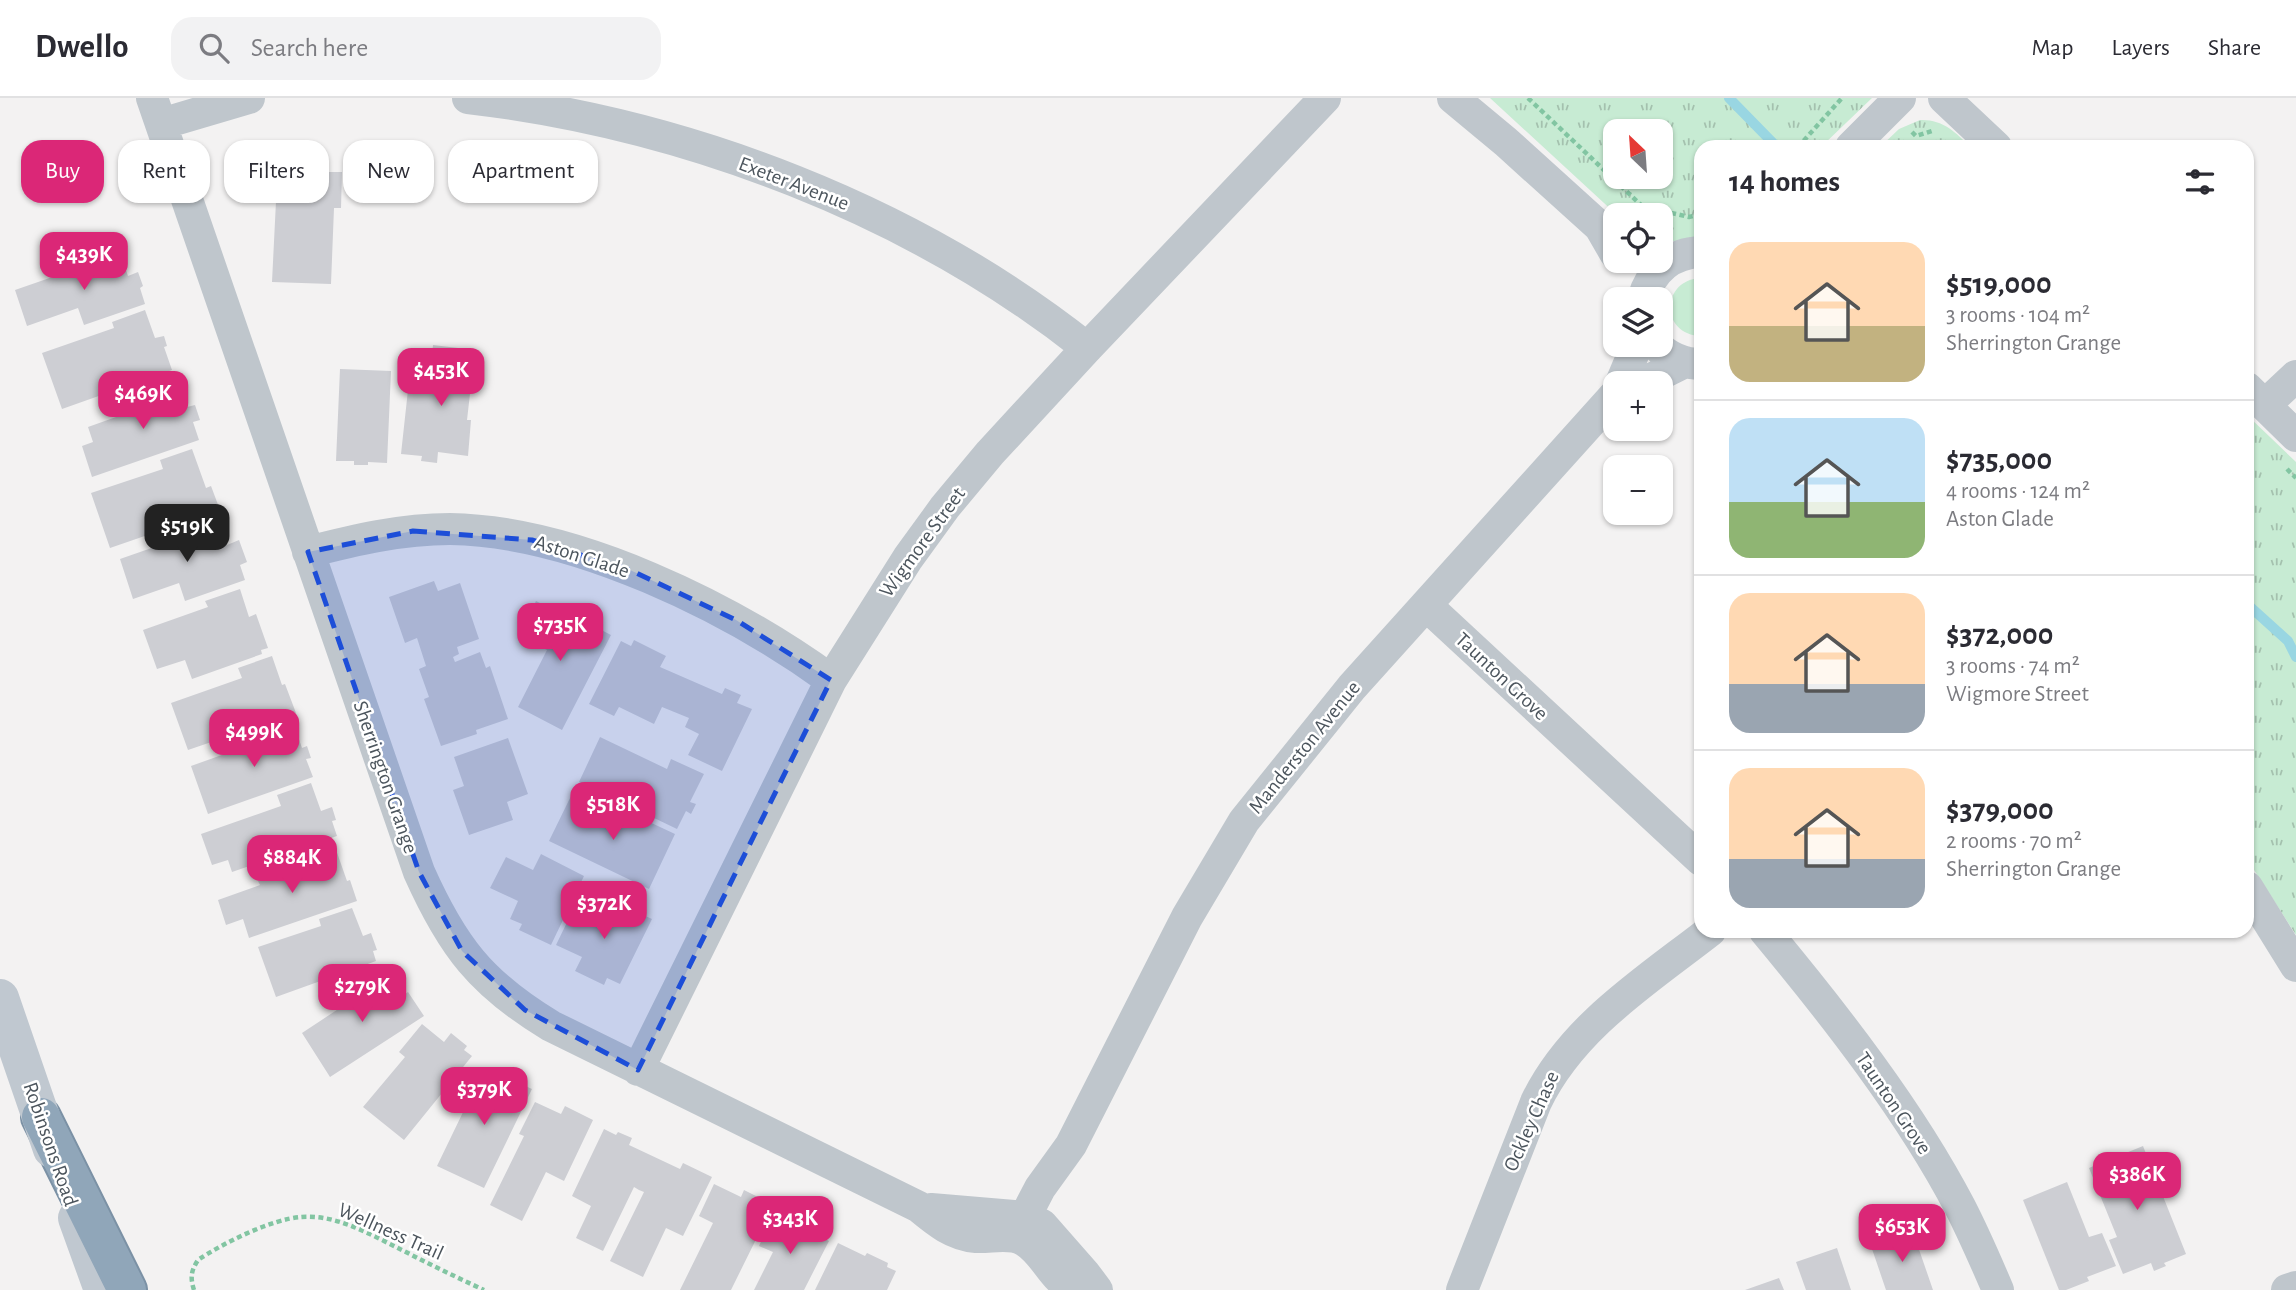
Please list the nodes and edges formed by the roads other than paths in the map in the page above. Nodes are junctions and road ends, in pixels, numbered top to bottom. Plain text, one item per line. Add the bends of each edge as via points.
1 (249, 98) edge
2 (468, 98) edge
3 (1325, 98) edge
4 (1453, 98) edge
5 (1900, 98) edge
6 (1944, 98) edge
7 (156, 111) edge
8 (1861, 137) edge
9 (1989, 140) edge
10 (1603, 231) edge
11 (1683, 250) edge
12 (1647, 287) edge
13 (1087, 348) junction
14 (1670, 357) edge
15 (1693, 363) edge
16 (1673, 371) edge
17 (2296, 376) edge
18 (2256, 397) edge
19 (1603, 409) edge
20 (2296, 436) edge
21 (308, 552) junction
22 (1427, 606) junction
23 (831, 680) junction
24 (1694, 854) edge
25 (2254, 898) edge
26 (1701, 938) edge
27 (1771, 938) edge
28 (2296, 966) edge
29 (0, 999) edge
30 (638, 1070) junction
31 (41, 1117) junction
32 (1030, 1227) junction
33 (2296, 1287) edge
34 (103, 1290) edge
35 (127, 1290) edge
36 (1074, 1290) edge
37 (1097, 1290) edge
38 (1462, 1290) edge
39 (1998, 1290) edge
40 (2287, 1290) edge

1 - 7 street
2 - 13 street, Exeter Avenue via 625,126 822,192 949,255 1029,304
3 - 13 street, Wigmore Street
4 - 10 street
5 - 8 street
6 - 9 street
7 - 21 street, Sherrington Grange
11 - 12 street via 1659,268
13 - 23 street, Wigmore Street via 945,507
14 - 15 street
15 - 16 street
17 - 18 street
18 - 20 street
19 - 22 street, Manderston Avenue
21 - 23 street, Aston Glade via 381,535 450,529 532,540 630,570 683,594 736,620
21 - 30 street, Sherrington Grange via 419,872 456,943 479,972 525,1010
22 - 24 street, Taunton Grove
22 - 32 street, Manderston Avenue via 1352,687 1244,821 1187,917 1071,1145 1059,1198
23 - 30 street, Wigmore Street
25 - 28 street
26 - 38 street, Ockley Chase via 1598,1020 1548,1076
27 - 39 street, Taunton Grove via 1831,1012 1912,1127 1960,1207
29 - 31 main road, Robinsons Road
30 - 32 street, Sherrington Grange via 919,1207 942,1226 975,1237 1012,1237
31 - 34 main road, Robinsons Road
31 - 35 highway
32 - 36 street via 1051,1271
32 - 37 street via 1085,1273
33 - 40 street

